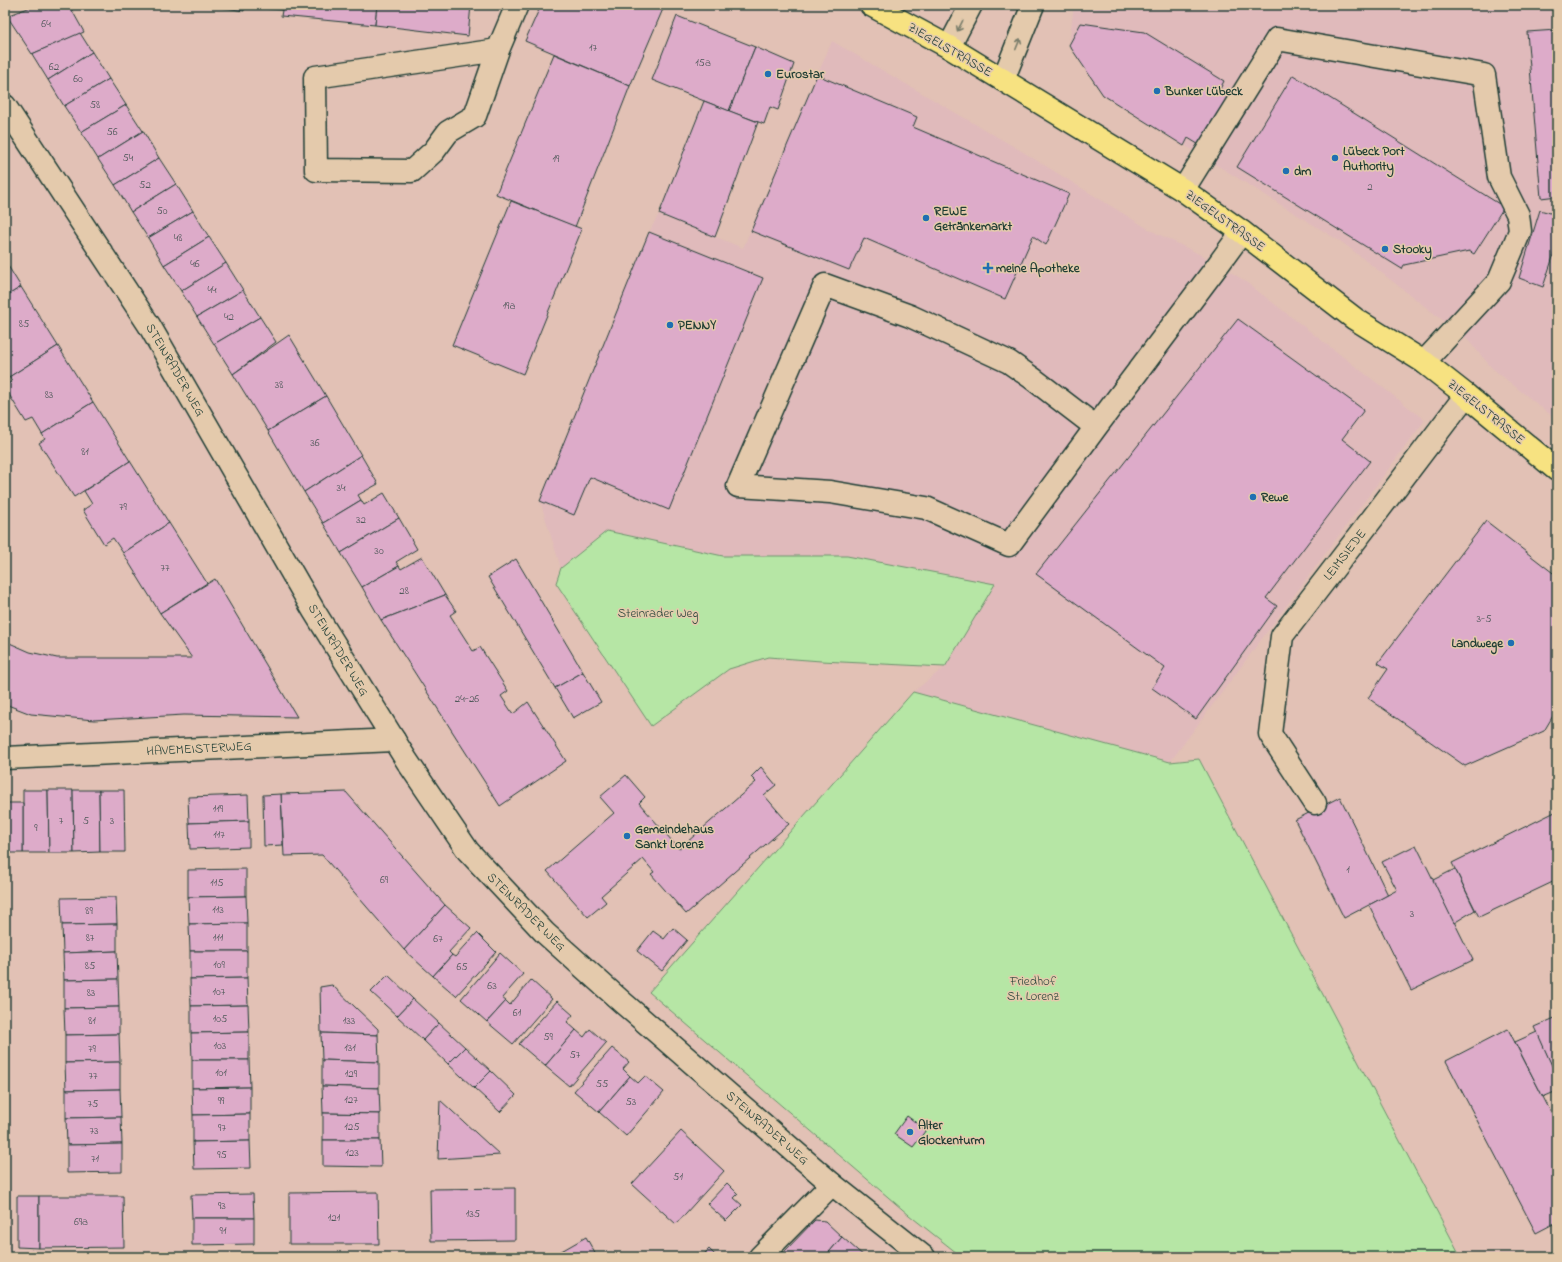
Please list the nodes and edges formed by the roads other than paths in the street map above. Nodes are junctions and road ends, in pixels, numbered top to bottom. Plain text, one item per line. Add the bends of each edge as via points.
1 (517, 5) edge
2 (871, 5) edge
3 (971, 5) edge
4 (1033, 5) edge
5 (949, 47) junction
6 (498, 50) junction
7 (1003, 80) junction
8 (5, 106) edge
9 (1183, 190) junction
10 (1242, 232) junction
11 (1424, 362) junction
12 (1466, 394) junction
13 (1096, 427) junction
14 (1557, 470) edge
15 (394, 740) junction
16 (5, 758) edge
17 (1315, 803) dead end
18 (832, 1184) junction
19 (760, 1257) edge
20 (924, 1257) edge

1 - 6 street
2 - 5 main road, ZIEGELSTRASSE
3 -> 5 street
7 -> 4 street
5 - 7 main road, ZIEGELSTRASSE
6 - 6 street via 475,116 448,132 434,152 412,171 316,170 315,77
7 - 9 main road, ZIEGELSTRASSE
8 - 15 street, STEINRADER WEG via 149,324 314,611
9 - 10 main road, ZIEGELSTRASSE
9 - 11 street via 1277,39 1484,75 1499,177 1518,215 1520,231 1500,281
10 - 11 main road, ZIEGELSTRASSE via 1355,318
10 - 13 street
11 - 12 main road, ZIEGELSTRASSE
12 - 14 main road, ZIEGELSTRASSE
12 - 17 street, LEIMSIEDE via 1282,636 1270,734
13 - 13 street via 1010,545 926,508 830,492 738,486 825,285 910,316 1009,362
15 - 16 street, HAVEMEISTERWEG
15 - 18 street, STEINRADER WEG via 468,851 545,933
18 - 19 street
18 - 20 street, STEINRADER WEG

